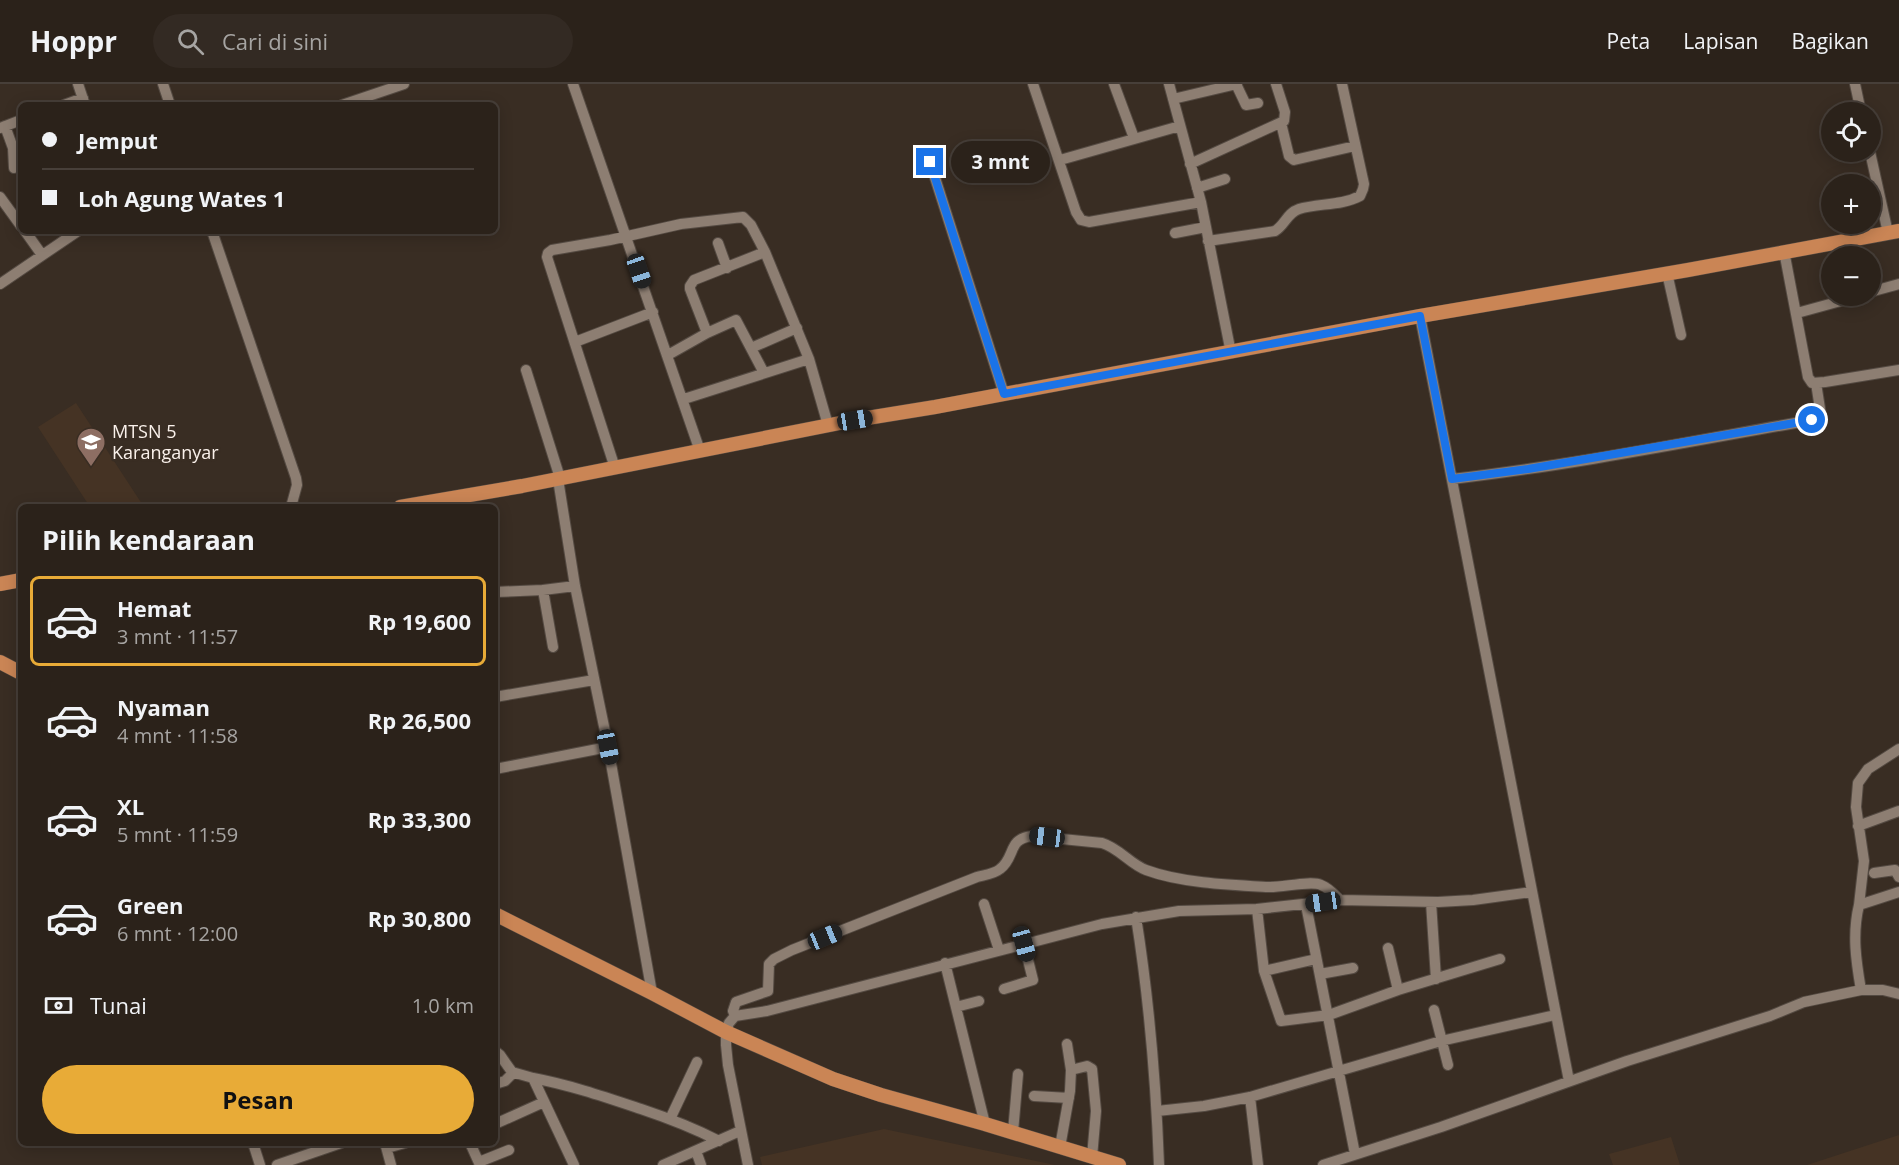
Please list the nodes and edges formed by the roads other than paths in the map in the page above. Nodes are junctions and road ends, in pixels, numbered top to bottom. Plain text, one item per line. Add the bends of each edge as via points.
1 (78, 84) edge
2 (163, 84) edge
3 (404, 84) edge
4 (573, 84) edge
5 (1047, 84) edge
6 (1114, 84) edge
7 (1169, 84) edge
8 (1276, 84) edge
9 (1342, 84) edge
10 (1855, 84) edge
11 (1231, 85) edge
12 (1034, 86) edge
13 (1173, 99) junction
14 (84, 102) edge
15 (169, 102) edge
16 (351, 102) edge
17 (1258, 102) dead end
18 (1859, 102) edge
19 (18, 121) edge
20 (1281, 123) junction
21 (1180, 126) junction
22 (3, 127) edge
23 (1134, 138) junction
24 (1355, 146) junction
25 (1059, 160) junction
26 (930, 162) dead end
27 (1873, 162) edge
28 (1190, 164) junction
29 (14, 168) dead end
30 (1225, 179) dead end
31 (1197, 188) junction
32 (0, 197) edge
33 (1201, 202) junction
34 (18, 222) edge
35 (1206, 227) junction
36 (1893, 232) edge
37 (1174, 233) dead end
38 (27, 234) edge
39 (74, 234) edge
40 (213, 234) edge
41 (627, 236) junction
42 (1208, 241) junction
43 (718, 243) dead end
44 (1784, 251) junction
45 (765, 252) junction
46 (42, 255) junction
47 (728, 268) junction
48 (1667, 273) junction
49 (0, 284) edge
50 (1899, 284) edge
51 (1881, 289) edge
52 (1824, 306) edge
53 (653, 312) junction
54 (1797, 314) junction
55 (1420, 316) junction
56 (796, 328) junction
57 (707, 333) junction
58 (1681, 335) dead end
59 (575, 342) junction
60 (751, 348) junction
61 (1231, 353) junction
62 (668, 355) junction
63 (809, 359) junction
64 (526, 370) dead end
65 (1899, 370) edge
66 (764, 373) junction
67 (1816, 383) junction
68 (1004, 394) junction
69 (684, 399) junction
70 (828, 425) junction
71 (700, 451) junction
72 (615, 468) junction
73 (559, 478) junction
74 (1452, 479) junction
75 (444, 503) edge
76 (292, 504) edge
77 (18, 581) edge
78 (0, 584) edge
79 (575, 586) junction
80 (543, 590) junction
81 (498, 592) edge
82 (553, 647) dead end
83 (0, 662) edge
84 (18, 671) edge
85 (594, 680) junction
86 (498, 696) edge
87 (608, 747) junction
88 (1899, 749) edge
89 (498, 768) edge
90 (1899, 811) edge
91 (1858, 826) junction
92 (1874, 873) dead end
93 (1899, 878) edge
94 (1532, 892) junction
95 (1899, 892) edge
96 (1340, 900) junction
97 (1431, 902) junction
98 (984, 904) dead end
99 (1306, 905) junction
100 (1859, 905) junction
101 (1257, 909) junction
102 (498, 916) edge
103 (1136, 917) junction
104 (1024, 944) junction
105 (1388, 948) dead end
106 (999, 950) junction
107 (1316, 959) junction
108 (1500, 959) dead end
109 (945, 963) junction
110 (1353, 968) dead end
111 (1264, 970) junction
112 (1320, 974) junction
113 (1436, 979) junction
114 (1004, 989) dead end
115 (1398, 990) junction
116 (1861, 990) junction
117 (652, 993) junction
118 (1899, 994) edge
119 (979, 1001) dead end
120 (956, 1007) junction
121 (1434, 1010) dead end
122 (1329, 1015) junction
123 (1555, 1015) junction
124 (735, 1016) junction
125 (726, 1038) junction
126 (1441, 1041) junction
127 (1067, 1044) dead end
128 (498, 1053) edge
129 (697, 1062) dead end
130 (1449, 1065) dead end
131 (1071, 1070) junction
132 (1338, 1071) junction
133 (513, 1073) junction
134 (1018, 1074) dead end
135 (533, 1078) junction
136 (1569, 1081) junction
137 (498, 1083) edge
138 (1034, 1096) dead end
139 (1250, 1096) junction
140 (1069, 1098) junction
141 (544, 1102) junction
142 (1157, 1111) junction
143 (670, 1119) junction
144 (498, 1123) edge
145 (985, 1124) junction
146 (740, 1131) junction
147 (1013, 1132) junction
148 (719, 1141) junction
149 (254, 1146) edge
150 (386, 1146) edge
151 (471, 1146) edge
152 (315, 1147) edge
153 (1060, 1147) junction
154 (509, 1150) dead end
155 (696, 1151) junction
156 (1355, 1154) junction
157 (1092, 1156) junction
158 (479, 1163) edge
159 (260, 1165) edge
160 (277, 1165) edge
161 (391, 1165) edge
162 (574, 1165) edge
163 (663, 1165) edge
164 (701, 1165) edge
165 (748, 1165) edge
166 (1119, 1165) edge
167 (1159, 1165) edge
168 (1258, 1165) edge
169 (1323, 1165) edge

1 - 14 street
2 - 15 street
3 - 16 street
4 - 41 street
5 - 12 street
6 - 23 street
7 - 13 street
8 - 20 street via 1285,112
9 - 24 street
10 - 18 street
11 - 13 street
11 - 17 street via 1244,104
12 - 25 street
13 - 21 street
19 - 22 street
20 - 24 street via 1289,156 1294,160
20 - 28 street
21 - 23 street
21 - 28 street
22 - 29 street via 13,148
23 - 25 street
24 - 42 street via 1364,184 1360,196 1297,209 1275,231
25 - 33 street via 1081,220
26 - 68 street
27 - 36 street
28 - 31 street
30 - 31 street
31 - 33 street
32 - 34 street
33 - 35 street
35 - 37 street
35 - 42 street
36 - 44 main road
38 - 46 street
39 - 46 street
40 - 76 street via 295,473 297,485
41 - 45 street via 681,224 742,217 751,225
41 - 53 street
41 - 59 street via 548,253
42 - 61 street
43 - 47 street
44 - 48 main road
44 - 54 street
45 - 47 street
45 - 56 street
46 - 49 street
47 - 57 street via 694,280 690,286
48 - 55 main road
48 - 58 street
50 - 51 street
52 - 54 street
53 - 59 street
53 - 62 street
54 - 67 street via 1808,377
55 - 61 main road
55 - 74 street
56 - 60 street
56 - 63 street
57 - 60 street via 736,320
57 - 62 street
59 - 72 street
60 - 66 street
61 - 68 main road
62 - 69 street
63 - 66 street
63 - 70 street
64 - 73 street
65 - 67 street
66 - 69 street
67 - 74 street via 1821,415 1812,420 1587,460
68 - 70 main road
69 - 71 street
70 - 71 main road
71 - 72 main road
72 - 73 main road
73 - 75 main road
73 - 79 street
74 - 94 street
77 - 78 main road
79 - 80 street
79 - 85 street
80 - 81 street
80 - 82 street
83 - 84 main road
85 - 86 street
85 - 87 street
87 - 89 street
87 - 117 street
88 - 91 street via 1868,769 1858,783
90 - 91 street
91 - 100 street via 1863,861
92 - 93 street via 1895,870
94 - 97 street
94 - 123 street
95 - 100 street
96 - 97 street
96 - 99 street
96 - 124 street via 1315,883 1280,888 1172,878 1142,868 1102,843 1025,837 994,873 774,959 768,966 768,991 736,1002
97 - 113 street
98 - 106 street
99 - 101 street
99 - 107 street
100 - 116 street via 1855,954
101 - 103 street via 1179,910
101 - 111 street
102 - 117 main road
103 - 104 street
103 - 142 street via 1149,1006
104 - 106 street
104 - 114 street via 1033,980
105 - 115 street
106 - 109 street
107 - 111 street
107 - 112 street
108 - 113 street
109 - 120 street
109 - 124 street
110 - 112 street
111 - 122 street via 1281,1021
112 - 122 street
113 - 115 street
115 - 122 street
116 - 118 street
116 - 136 street via 1804,1002
117 - 125 main road
119 - 120 street
120 - 145 street
121 - 126 street
122 - 132 street
123 - 126 street
123 - 136 street
124 - 125 street
125 - 145 main road via 881,1095
125 - 146 street
126 - 130 street
126 - 132 street
127 - 131 street
128 - 133 street
129 - 143 street
131 - 140 street
131 - 157 street via 1087,1066 1092,1069 1096,1111
132 - 139 street
132 - 156 street
133 - 135 street
133 - 137 street
134 - 147 street
135 - 141 street
135 - 143 street via 576,1087
136 - 156 street
138 - 140 street
139 - 142 street
139 - 168 street
140 - 153 street
141 - 144 street
141 - 162 street
142 - 167 street
143 - 148 street
145 - 147 main road
146 - 148 street
146 - 165 street
147 - 153 main road
148 - 155 street
149 - 159 street
150 - 161 street
151 - 158 street
152 - 160 street
153 - 157 main road
154 - 158 street
155 - 163 street
155 - 164 street
156 - 169 street
157 - 166 main road

